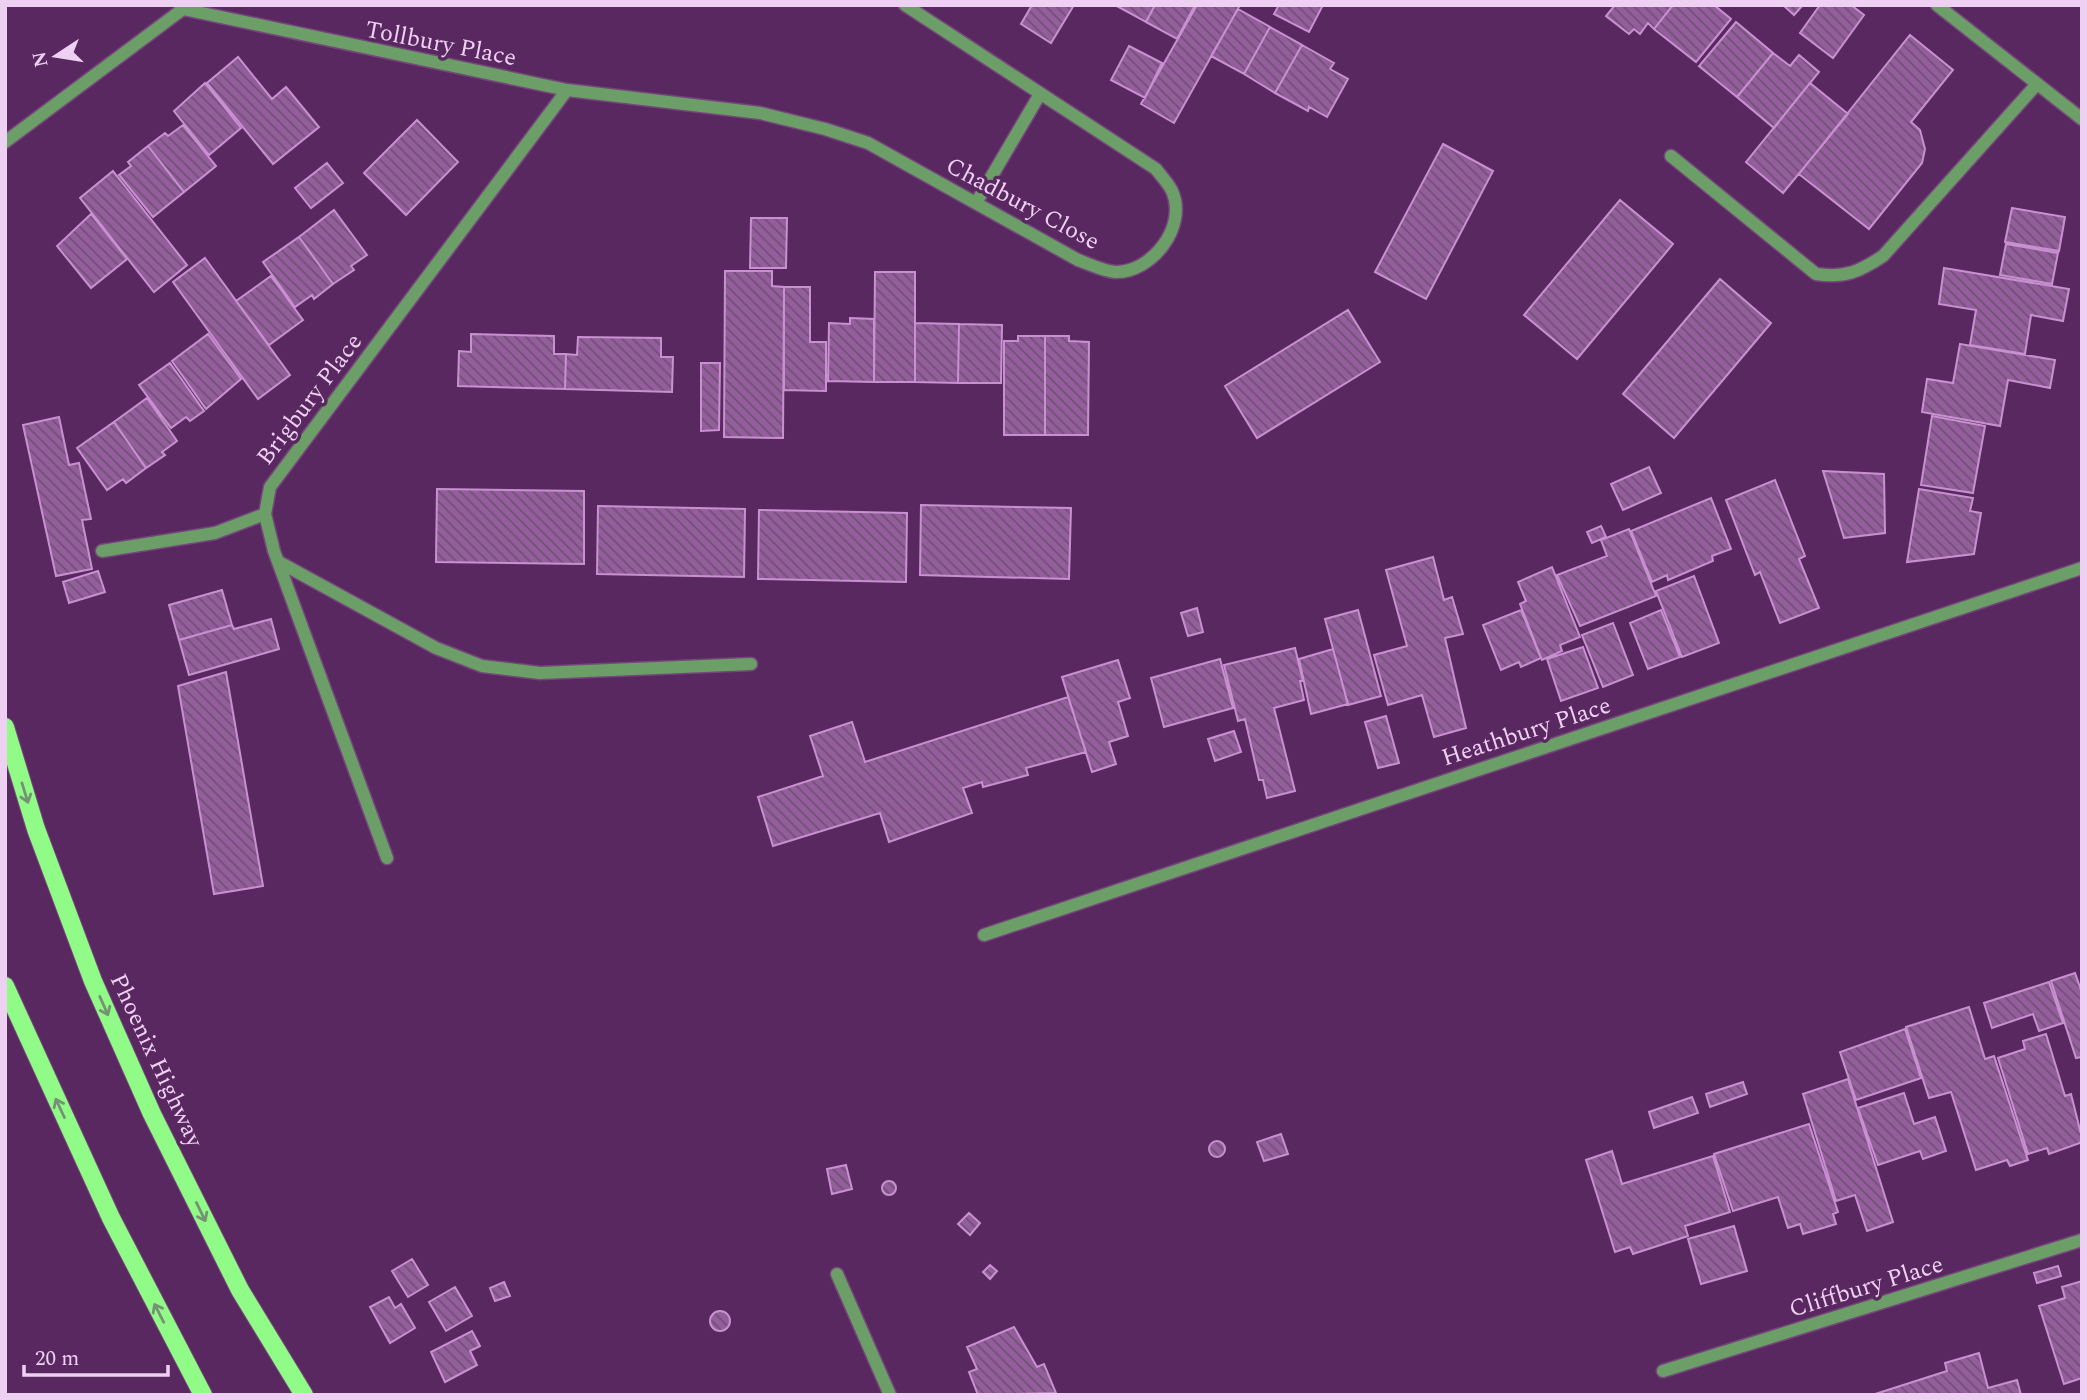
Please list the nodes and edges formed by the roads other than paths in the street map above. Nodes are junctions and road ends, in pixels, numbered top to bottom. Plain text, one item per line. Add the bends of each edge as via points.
1 (905, 5) edge
2 (1937, 5) edge
3 (182, 7) edge
4 (2037, 84) junction
5 (568, 90) junction
6 (1040, 94) junction
7 (2082, 119) edge
8 (5, 142) edge
9 (1671, 156) dead end
10 (976, 202) junction
11 (265, 514) junction
12 (102, 551) dead end
13 (279, 562) junction
14 (2082, 568) edge
15 (751, 664) dead end
16 (5, 727) edge
17 (387, 858) dead end
18 (984, 935) dead end
19 (5, 986) edge
20 (2082, 1240) edge
21 (837, 1274) dead end
22 (1663, 1371) dead end
23 (203, 1395) edge
24 (304, 1395) edge
25 (890, 1395) edge

1 - 6 street, Chadbury Close
2 - 4 street
3 - 5 street, Tollbury Place
3 - 8 street, Tollbury Place
4 - 7 street
4 - 9 street via 1883,256 1858,273 1838,277 1816,274
5 - 10 street, Chadbury Close via 760,113 825,130 869,143
5 - 11 street, Brigbury Place via 270,487
6 - 10 street
6 - 10 street, Chadbury Close via 1156,169 1173,192 1175,213 1162,251 1142,266 1115,272 1078,260
11 - 12 street via 215,533
11 - 13 street
13 - 15 street via 436,648 482,666 540,673
13 - 17 street
14 - 18 street, Heathbury Place
16 -> 24 main road, Phoenix Highway via 36,829 93,981 147,1102 240,1290
23 -> 19 main road via 111,1218
20 - 22 street, Cliffbury Place
21 - 25 street

